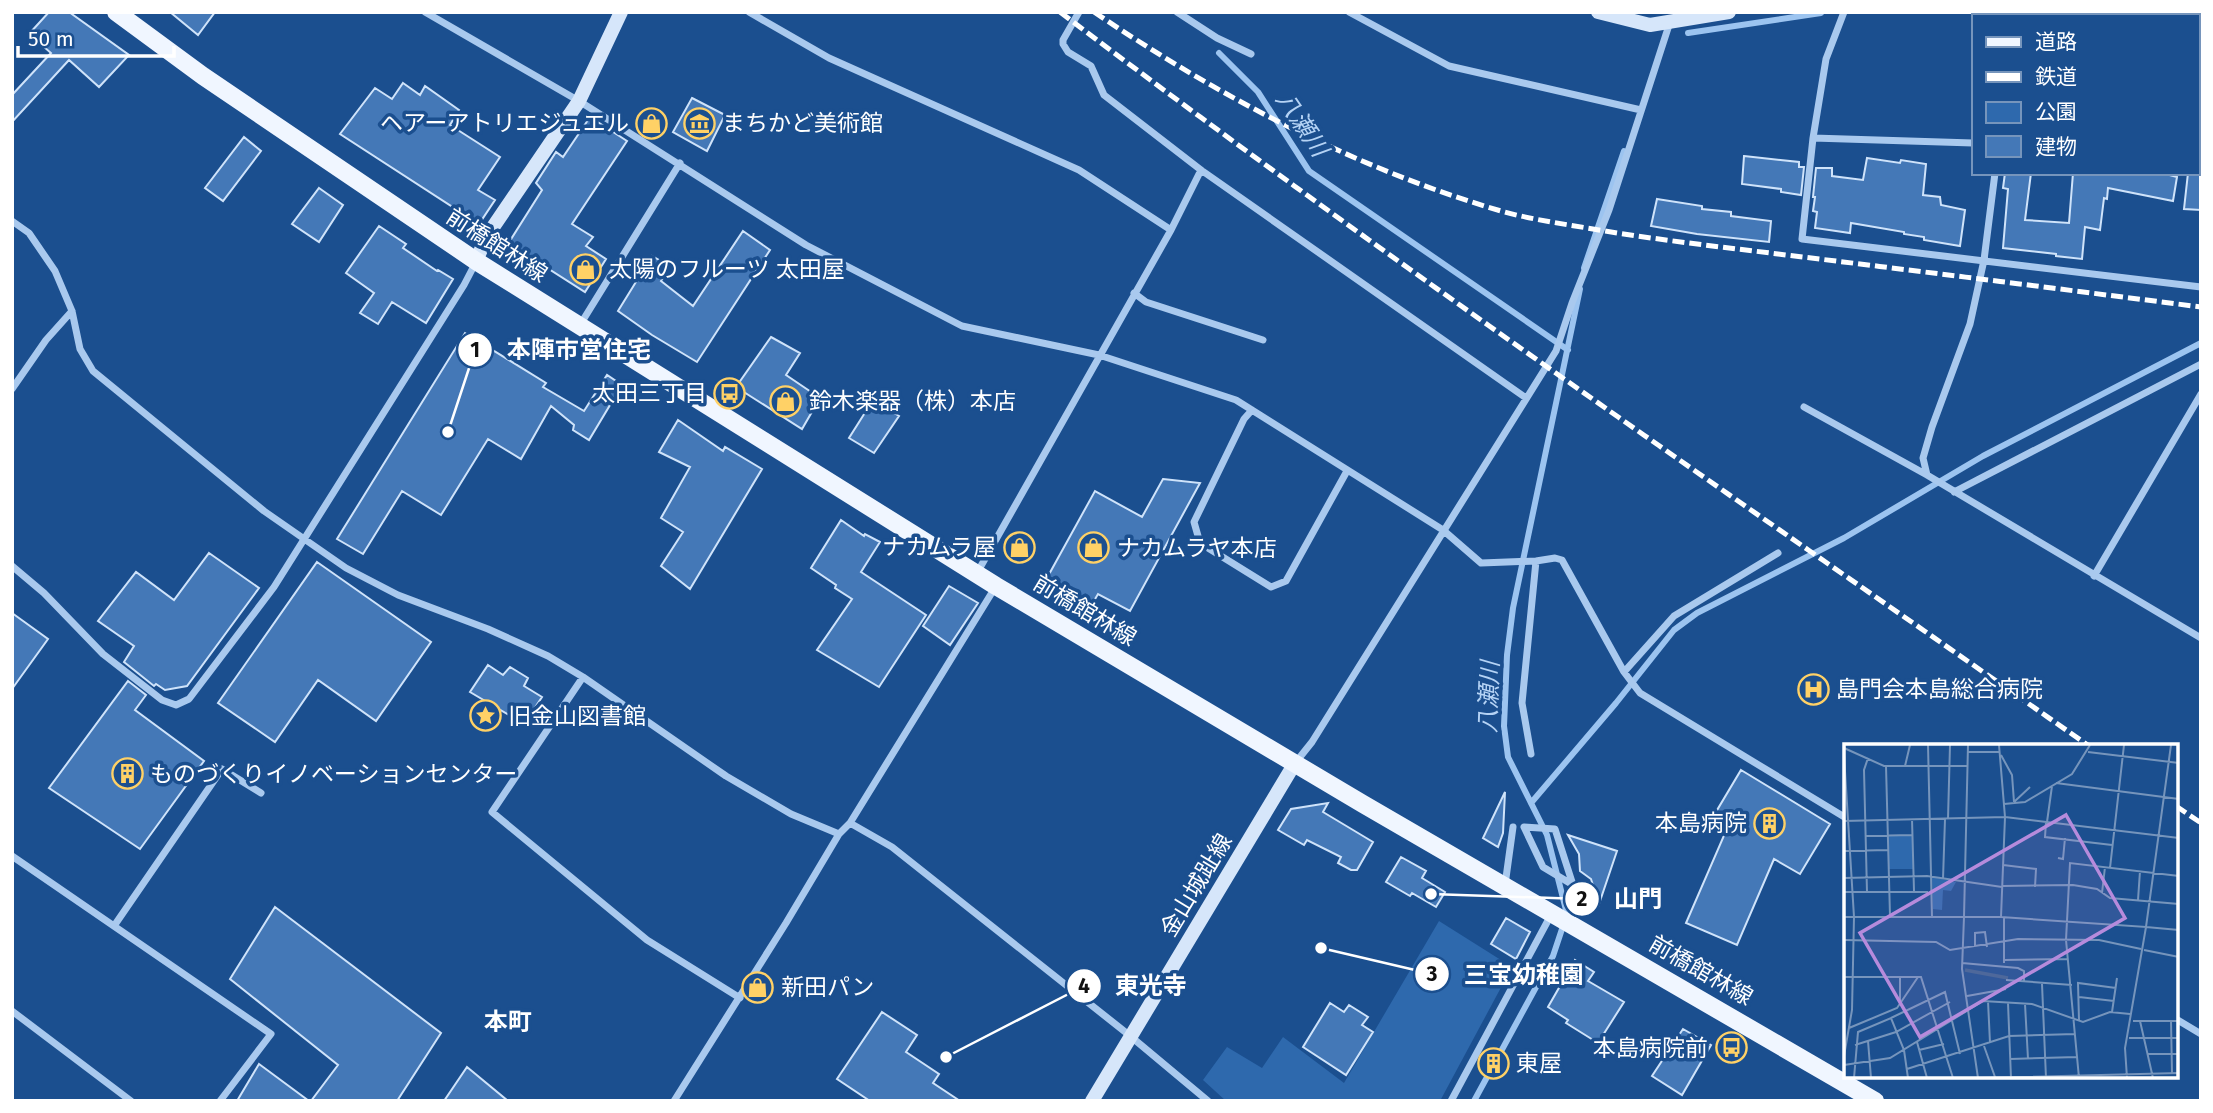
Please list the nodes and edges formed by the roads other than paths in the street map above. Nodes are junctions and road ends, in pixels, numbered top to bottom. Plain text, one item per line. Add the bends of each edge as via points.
1 (116, 12) edge
2 (425, 12) edge
3 (621, 12) edge
4 (749, 12) edge
5 (1079, 12) edge
6 (1177, 12) edge
7 (1349, 12) edge
8 (1598, 12) edge
9 (1729, 12) edge
10 (1844, 12) edge
11 (1672, 17) edge
12 (1251, 54) dead end
13 (579, 101) junction
14 (1641, 110) junction
15 (1813, 138) junction
16 (1972, 143) edge
17 (680, 163) junction
18 (1201, 170) junction
19 (1995, 175) edge
20 (12, 221) edge
21 (1171, 230) junction
22 (1984, 260) junction
23 (476, 261) junction
24 (2201, 287) edge
25 (1135, 293) junction
26 (72, 311) junction
27 (580, 326) junction
28 (1263, 340) dead end
29 (1099, 355) junction
30 (2201, 364) edge
31 (12, 389) edge
32 (2201, 394) edge
33 (1526, 398) junction
34 (1804, 407) dead end
35 (1252, 410) junction
36 (1348, 471) junction
37 (1928, 476) junction
38 (1953, 491) junction
39 (1443, 530) junction
40 (305, 538) junction
41 (1778, 553) dead end
42 (1536, 561) junction
43 (12, 566) edge
44 (977, 574) junction
45 (2094, 576) junction
46 (996, 586) junction
47 (2201, 638) edge
48 (1624, 672) junction
49 (583, 677) junction
50 (1531, 754) dead end
51 (1295, 763) junction
52 (261, 793) dead end
53 (1844, 817) edge
54 (850, 823) junction
55 (1513, 827) dead end
56 (839, 834) junction
57 (12, 856) edge
58 (1505, 885) junction
59 (1573, 885) joint
60 (1560, 917) junction
61 (114, 926) junction
62 (740, 998) junction
63 (12, 1012) edge
64 (2178, 1020) edge
65 (2201, 1034) edge
66 (1132, 1037) junction
67 (131, 1101) edge
68 (220, 1101) edge
69 (674, 1101) edge
70 (1092, 1101) edge
71 (1208, 1101) edge
72 (1451, 1101) edge
73 (1875, 1101) edge

1 - 23 main road, 前橋館林線
2 - 13 street
3 - 13 street
4 - 21 street via 829,58 1079,170
5 - 18 street via 1063,40 1068,52 1091,66 1104,95
6 - 12 street
7 - 14 street via 1449,66
8 - 11 street via 1650,25
9 - 11 street
10 - 15 street via 1826,59
11 - 14 street
13 - 17 street
13 - 23 street via 487,236
14 - 33 street via 1556,351
15 - 16 street
15 - 22 street via 1802,239
17 - 27 street
17 - 29 street via 806,246 962,326
18 - 21 street
18 - 33 street
19 - 22 street
20 - 26 street via 29,233 55,271
21 - 25 street
22 - 24 street
22 - 37 street via 1970,324 1923,458
23 - 27 main road, 前橋館林線
23 - 40 street
25 - 28 street via 1146,302
25 - 29 street
26 - 31 street
26 - 40 street via 80,349 93,371
27 - 44 main road, 前橋館林線
29 - 35 street via 1236,400
29 - 44 street
30 - 38 street
32 - 45 street
33 - 39 street
34 - 37 street
35 - 36 street
35 - 36 street via 1194,522 1200,543 1211,550 1271,587 1286,580
36 - 39 street
37 - 38 street
38 - 45 street
39 - 42 street via 1481,563
39 - 51 street
40 - 43 street via 189,699 176,705 162,700 103,654
40 - 49 street via 346,568 548,656
41 - 48 street via 1674,616
42 - 48 street via 1562,559
42 - 50 street via 1522,703
44 - 46 main road, 前橋館林線
45 - 47 street
46 - 51 main road, 前橋館林線
46 - 54 street
48 - 53 street via 1640,693
49 - 56 street via 726,776 791,814
49 - 62 street via 492,812 648,940
51 - 58 main road, 前橋館林線
51 - 66 street, 金山城趾線
52 - 61 street via 222,769
54 - 56 street
54 - 66 street via 892,847
55 - 58 street
56 - 62 street
57 - 61 street
58 - 60 main road, 前橋館林線
59 - 59 street via 1543,867 1524,827 1555,829
60 - 72 street
60 - 73 main road, 前橋館林線
61 - 68 street via 271,1034
62 - 69 street
63 - 67 street
64 - 65 street
66 - 70 street, 金山城趾線
66 - 71 street

